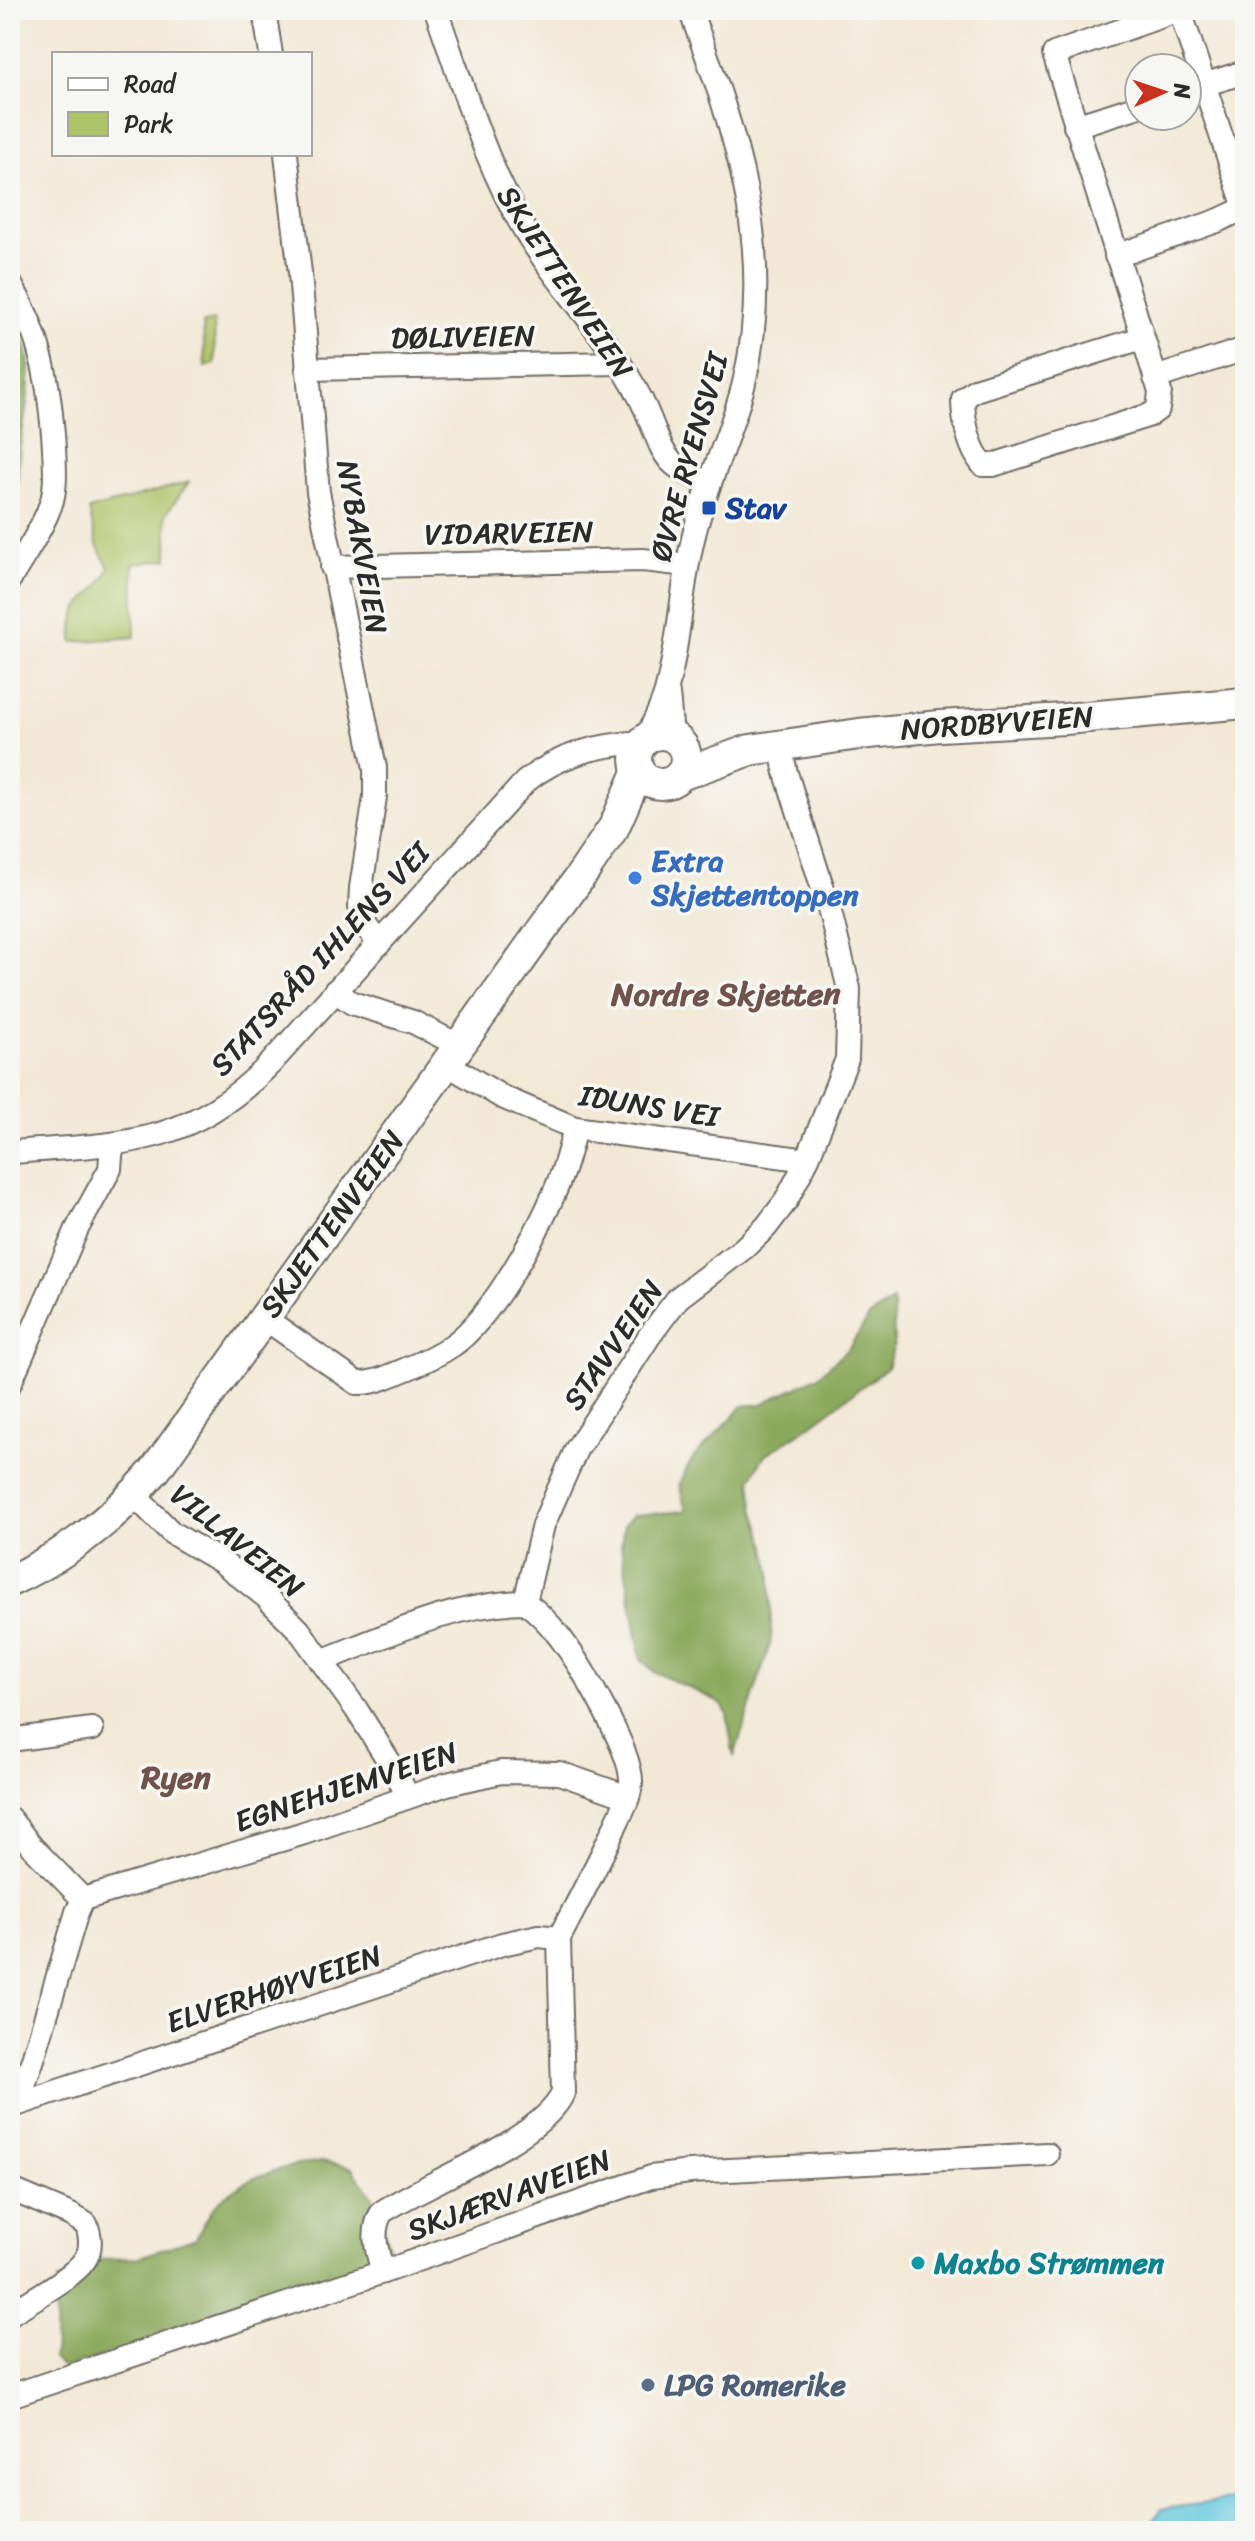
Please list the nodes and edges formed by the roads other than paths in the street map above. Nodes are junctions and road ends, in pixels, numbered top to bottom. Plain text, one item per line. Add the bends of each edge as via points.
1 (264, 10) edge
2 (436, 10) edge
3 (690, 10) edge
4 (1179, 11) edge
5 (271, 52) edge
6 (1188, 52) edge
7 (1245, 72) edge
8 (1203, 85) edge
9 (1203, 104) edge
10 (1123, 111) edge
11 (1075, 126) junction
12 (286, 156) edge
13 (1245, 208) edge
14 (1116, 256) junction
15 (10, 283) edge
16 (1142, 338) junction
17 (1245, 349) edge
18 (620, 363) junction
19 (307, 369) junction
20 (1155, 378) junction
21 (710, 483) junction
22 (687, 565) junction
23 (332, 567) junction
24 (10, 579) edge
25 (1245, 703) edge
26 (765, 748) junction
27 (658, 757) junction
28 (379, 944) junction
29 (335, 991) junction
30 (453, 1055) junction
31 (575, 1128) junction
32 (112, 1144) junction
33 (10, 1152) edge
34 (807, 1160) junction
35 (264, 1318) junction
36 (10, 1383) edge
37 (134, 1495) junction
38 (10, 1581) edge
39 (525, 1602) junction
40 (321, 1661) junction
41 (92, 1729) dead end
42 (10, 1740) edge
43 (407, 1796) junction
44 (628, 1797) junction
45 (10, 1819) edge
46 (83, 1899) junction
47 (559, 1938) junction
48 (10, 2108) edge
49 (1047, 2154) dead end
50 (10, 2189) edge
51 (383, 2272) junction
52 (10, 2314) edge
53 (10, 2396) edge

1 - 5 street
2 - 18 street, SKJETTENVEIEN via 492,168 527,234
3 - 21 street, ØVRE RYENSVEI via 734,134 754,249 747,371
4 - 6 street
4 - 11 street via 1054,54
7 - 8 street
9 - 13 street
10 - 11 street
11 - 14 street
12 - 19 street, NYBAKVEIEN
13 - 14 street
14 - 16 street
15 - 24 street via 42,355 52,408 54,488 50,508
16 - 20 street
16 - 20 street via 975,390 963,399 963,414 977,457 983,465 993,465 1150,415 1161,403
17 - 20 street
18 - 19 street, DØLIVEIEN
18 - 21 street, SKJETTENVEIEN via 667,458
19 - 23 street, NYBAKVEIEN via 318,492
21 - 22 street, ØVRE RYENSVEI
22 - 23 street, VIDARVEIEN via 643,560
22 - 27 street, ØVRE RYENSVEI
23 - 28 street, NYBAKVEIEN via 375,768 360,907
25 - 26 main road, NORDBYVEIEN via 908,728
26 - 27 main road, NORDBYVEIEN
26 - 34 street, STAVVEIEN via 786,773 849,989 847,1059
27 - 28 street, STATSRÅD IHLENS VEI via 617,744 594,748 561,758 525,782
27 - 30 main road, SKJETTENVEIEN
28 - 29 street, STATSRÅD IHLENS VEI
29 - 30 street, IDUNS VEI via 352,1003 432,1030
29 - 32 street, STATSRÅD IHLENS VEI via 259,1075 222,1105 163,1134
30 - 31 street, IDUNS VEI via 502,1097
30 - 35 main road, SKJETTENVEIEN
31 - 34 street, IDUNS VEI
31 - 35 street via 562,1175 540,1223 499,1294 454,1344 392,1375 357,1383
32 - 33 street, STATSRÅD IHLENS VEI
32 - 36 street via 110,1169 77,1229
34 - 39 street, STAVVEIEN via 766,1227 678,1298 576,1450 543,1525
35 - 37 main road, SKJETTENVEIEN
37 - 38 main road, SKJETTENVEIEN via 68,1548
37 - 40 street, VILLAVEIEN via 172,1533 222,1562 265,1596
39 - 40 street via 437,1617
39 - 44 street via 562,1640 590,1686 630,1766
40 - 43 street, VILLAVEIEN
41 - 42 street
43 - 44 street, EGNEHJEMVEIEN via 501,1772 559,1773
43 - 46 street, EGNEHJEMVEIEN via 301,1834
44 - 47 street
45 - 46 street
46 - 48 street via 24,2085
47 - 48 street, ELVERHØYVEIEN via 539,1936 502,1944
47 - 51 street via 563,2093 557,2106 522,2135 382,2212 375,2235
49 - 51 street, SKJÆRVAVEIEN via 665,2174
50 - 52 street via 86,2224 90,2244 84,2261
51 - 53 street, SKJÆRVAVEIEN

